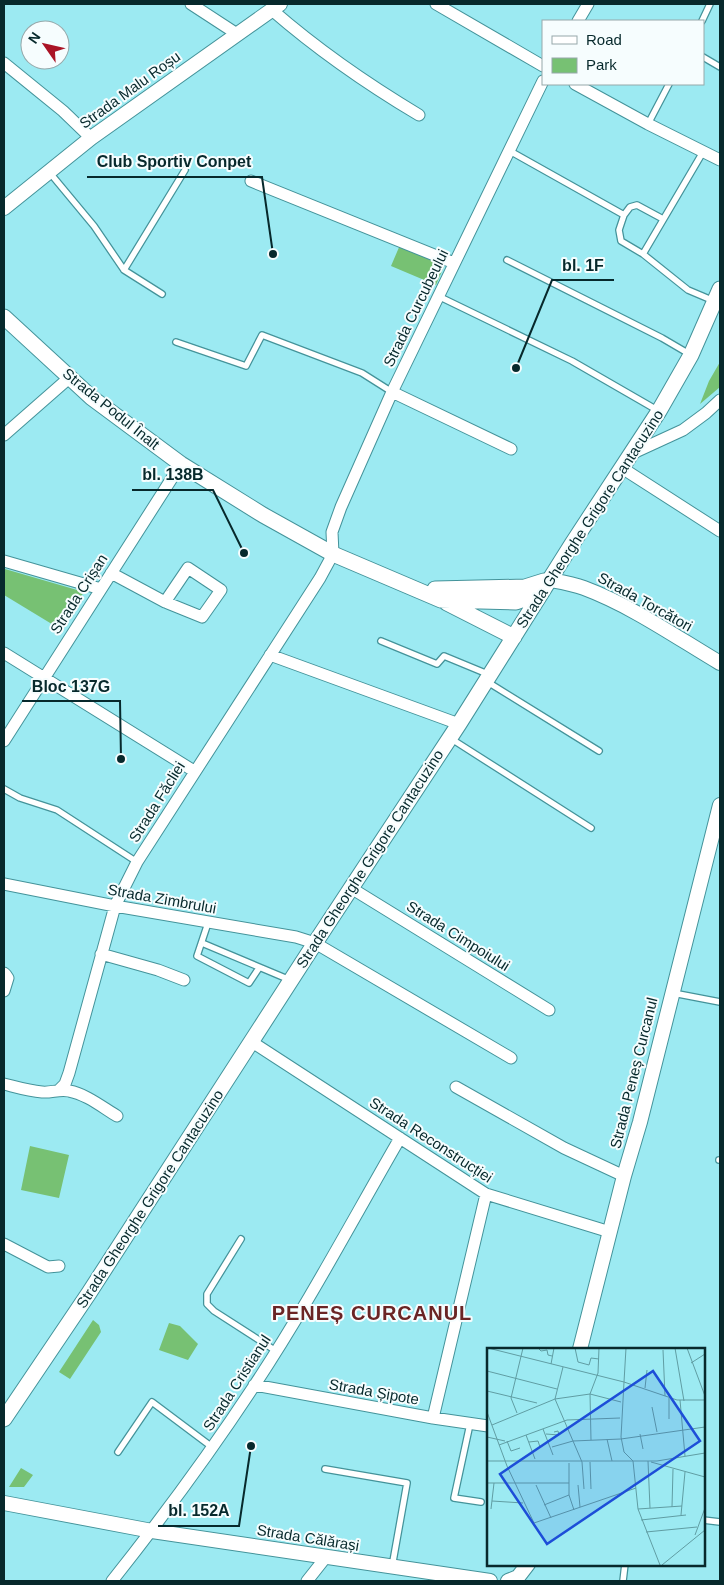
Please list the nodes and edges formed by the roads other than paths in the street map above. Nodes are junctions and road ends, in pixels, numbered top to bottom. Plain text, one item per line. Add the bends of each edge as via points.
1 (191, 4) edge
2 (436, 4) edge
3 (588, 4) edge
4 (710, 4) edge
5 (276, 7) edge
6 (579, 20) edge
7 (702, 20) edge
8 (237, 34) junction
9 (704, 58) edge
10 (4, 63) edge
11 (542, 65) edge
12 (720, 66) edge
13 (542, 83) edge
14 (577, 85) edge
15 (668, 85) edge
16 (419, 115) dead end
17 (648, 124) junction
18 (91, 138) junction
19 (508, 150) junction
20 (703, 152) junction
21 (720, 160) edge
22 (185, 170) dead end
23 (49, 171) junction
24 (250, 181) dead end
25 (4, 208) edge
26 (624, 215) junction
27 (663, 219) junction
28 (643, 254) junction
29 (506, 260) dead end
30 (454, 263) junction
31 (124, 270) junction
32 (162, 294) dead end
33 (718, 295) edge
34 (438, 296) junction
35 (4, 317) edge
36 (176, 342) dead end
37 (691, 355) junction
38 (69, 378) junction
39 (392, 392) junction
40 (720, 400) edge
41 (659, 411) junction
42 (4, 435) edge
43 (511, 449) dead end
44 (633, 453) junction
45 (181, 464) junction
46 (622, 468) junction
47 (720, 530) edge
48 (333, 554) junction
49 (4, 562) edge
50 (111, 573) junction
51 (550, 580) junction
52 (412, 588) junction
53 (101, 589) junction
54 (441, 600) junction
55 (165, 602) junction
56 (514, 637) junction
57 (382, 641) dead end
58 (4, 653) edge
59 (270, 655) junction
60 (720, 663) edge
61 (44, 678) junction
62 (488, 678) junction
63 (459, 724) junction
64 (450, 738) junction
65 (4, 740) edge
66 (599, 752) dead end
67 (194, 771) junction
68 (4, 789) edge
69 (720, 806) edge
70 (591, 828) dead end
71 (137, 862) junction
72 (4, 884) edge
73 (352, 888) junction
74 (115, 906) junction
75 (208, 923) junction
76 (315, 943) junction
77 (202, 944) junction
78 (101, 954) junction
79 (259, 968) junction
80 (4, 973) edge
81 (184, 980) dead end
82 (291, 980) junction
83 (4, 990) edge
84 (672, 993) junction
85 (720, 1002) edge
86 (549, 1010) dead end
87 (252, 1042) junction
88 (511, 1058) dead end
89 (4, 1084) edge
90 (456, 1087) dead end
91 (59, 1090) junction
92 (117, 1116) dead end
93 (400, 1138) junction
94 (624, 1176) junction
95 (486, 1194) junction
96 (610, 1232) junction
97 (241, 1239) dead end
98 (4, 1244) edge
99 (59, 1266) dead end
100 (580, 1348) edge
101 (276, 1351) junction
102 (254, 1385) junction
103 (433, 1418) junction
104 (4, 1419) edge
105 (470, 1424) junction
106 (487, 1426) edge
107 (212, 1448) junction
108 (118, 1452) dead end
109 (325, 1469) dead end
110 (481, 1502) dead end
111 (4, 1503) edge
112 (704, 1520) edge
113 (720, 1522) edge
114 (152, 1531) junction
115 (326, 1557) junction
116 (527, 1565) edge
117 (625, 1565) edge
118 (392, 1567) junction
119 (512, 1580) edge
120 (112, 1581) edge
121 (307, 1581) edge
122 (490, 1581) edge
123 (623, 1581) edge

1 - 8 street
2 - 11 street
3 - 6 street
4 - 7 lane
5 - 8 street, Strada Malu Roșu
5 - 16 street via 300,34 330,57
8 - 18 street, Strada Malu Roșu
9 - 12 lane
10 - 18 street
13 - 19 street, Strada Curcubeului
14 - 17 street
15 - 17 lane
17 - 20 street
18 - 23 street, Strada Malu Roșu
19 - 26 lane
19 - 30 street, Strada Curcubeului
20 - 21 street
20 - 27 lane
22 - 31 lane
23 - 25 street, Strada Malu Roșu
23 - 31 lane via 94,226
24 - 30 street
26 - 27 lane via 630,207 637,205
26 - 28 lane via 619,230 621,241
27 - 28 lane
28 - 33 lane via 688,290
29 - 37 lane
30 - 34 street, Strada Curcubeului
31 - 32 lane
33 - 37 main road, Strada Gheorghe Grigore Cantacuzino
34 - 39 street, Strada Curcubeului
34 - 41 lane via 572,361
35 - 38 main road, Strada Podul Înalt
36 - 39 lane via 246,366 262,335 362,373
37 - 41 main road, Strada Gheorghe Grigore Cantacuzino
38 - 42 street
38 - 45 main road, Strada Podul Înalt
39 - 43 street
39 - 48 street, Strada Curcubeului via 335,522
40 - 44 street via 683,430
41 - 44 main road, Strada Gheorghe Grigore Cantacuzino
44 - 46 main road, Strada Gheorghe Grigore Cantacuzino
45 - 48 main road, Strada Podul Înalt
45 - 50 street, Strada Crișan
46 - 47 street
46 - 51 main road, Strada Gheorghe Grigore Cantacuzino
48 - 52 main road, Strada Podul Înalt
48 - 59 street, Strada Făcliei
49 - 53 street
50 - 53 street, Strada Crișan
50 - 55 street
51 - 52 main road, Strada Podul Înalt via 525,587
51 - 54 main road, Strada Podul Înalt via 530,597 516,602
51 - 56 main road, Strada Gheorghe Grigore Cantacuzino
51 - 60 street, Strada Torcători via 604,596
52 - 54 main road, Strada Podul Înalt
53 - 61 street, Strada Crișan
54 - 56 main road
55 - 55 street via 202,617 221,590 188,568
56 - 62 main road, Strada Gheorghe Grigore Cantacuzino
57 - 62 lane via 437,664 444,656
58 - 61 street
59 - 63 street
59 - 67 street, Strada Făcliei
61 - 65 street, Strada Crișan
61 - 67 street
62 - 63 main road, Strada Gheorghe Grigore Cantacuzino
62 - 66 lane
63 - 64 main road, Strada Gheorghe Grigore Cantacuzino
64 - 70 lane
64 - 73 main road, Strada Gheorghe Grigore Cantacuzino
67 - 71 street, Strada Făcliei
68 - 71 lane via 57,810
69 - 84 street, Strada Peneș Curcanul
71 - 74 street, Strada Făcliei
72 - 74 street, Strada Zimbrului
73 - 76 main road, Strada Gheorghe Grigore Cantacuzino
73 - 86 street, Strada Cimpoiului
74 - 75 street, Strada Zimbrului
74 - 78 street, Strada Făcliei
75 - 76 street, Strada Zimbrului
75 - 77 lane
76 - 82 main road, Strada Gheorghe Grigore Cantacuzino
76 - 88 street, Strada Zimbrului
77 - 79 lane
77 - 79 lane via 197,956 249,983
78 - 81 street
78 - 91 street, Strada Făcliei via 69,1072
79 - 82 lane
80 - 83 street via 8,978
82 - 87 main road, Strada Gheorghe Grigore Cantacuzino
84 - 85 lane
84 - 94 street, Strada Peneș Curcanul
87 - 93 street, Strada Reconstrucției
87 - 104 main road, Strada Gheorghe Grigore Cantacuzino
89 - 91 street via 42,1092
90 - 94 street via 564,1148
91 - 92 street via 80,1094
93 - 95 street, Strada Reconstrucției
93 - 101 street, Strada Cristianul
94 - 96 street, Strada Peneș Curcanul
95 - 96 street, Strada Reconstrucției
95 - 103 street
96 - 100 street, Strada Peneș Curcanul
97 - 101 lane via 207,1294 207,1304
98 - 99 street via 48,1267
101 - 102 street, Strada Cristianul
102 - 103 street, Strada Șipote
102 - 107 street, Strada Cristianul
103 - 105 street, Strada Șipote
105 - 106 street, Strada Șipote
105 - 110 lane via 454,1498
107 - 108 lane via 152,1402
107 - 114 street, Strada Cristianul
109 - 118 lane via 407,1483
111 - 114 street, Strada Călărași
112 - 113 lane
114 - 115 street, Strada Călărași
114 - 120 street, Strada Cristianul
115 - 118 street, Strada Călărași
115 - 121 street
116 - 119 street
117 - 123 lane
118 - 122 street, Strada Călărași

